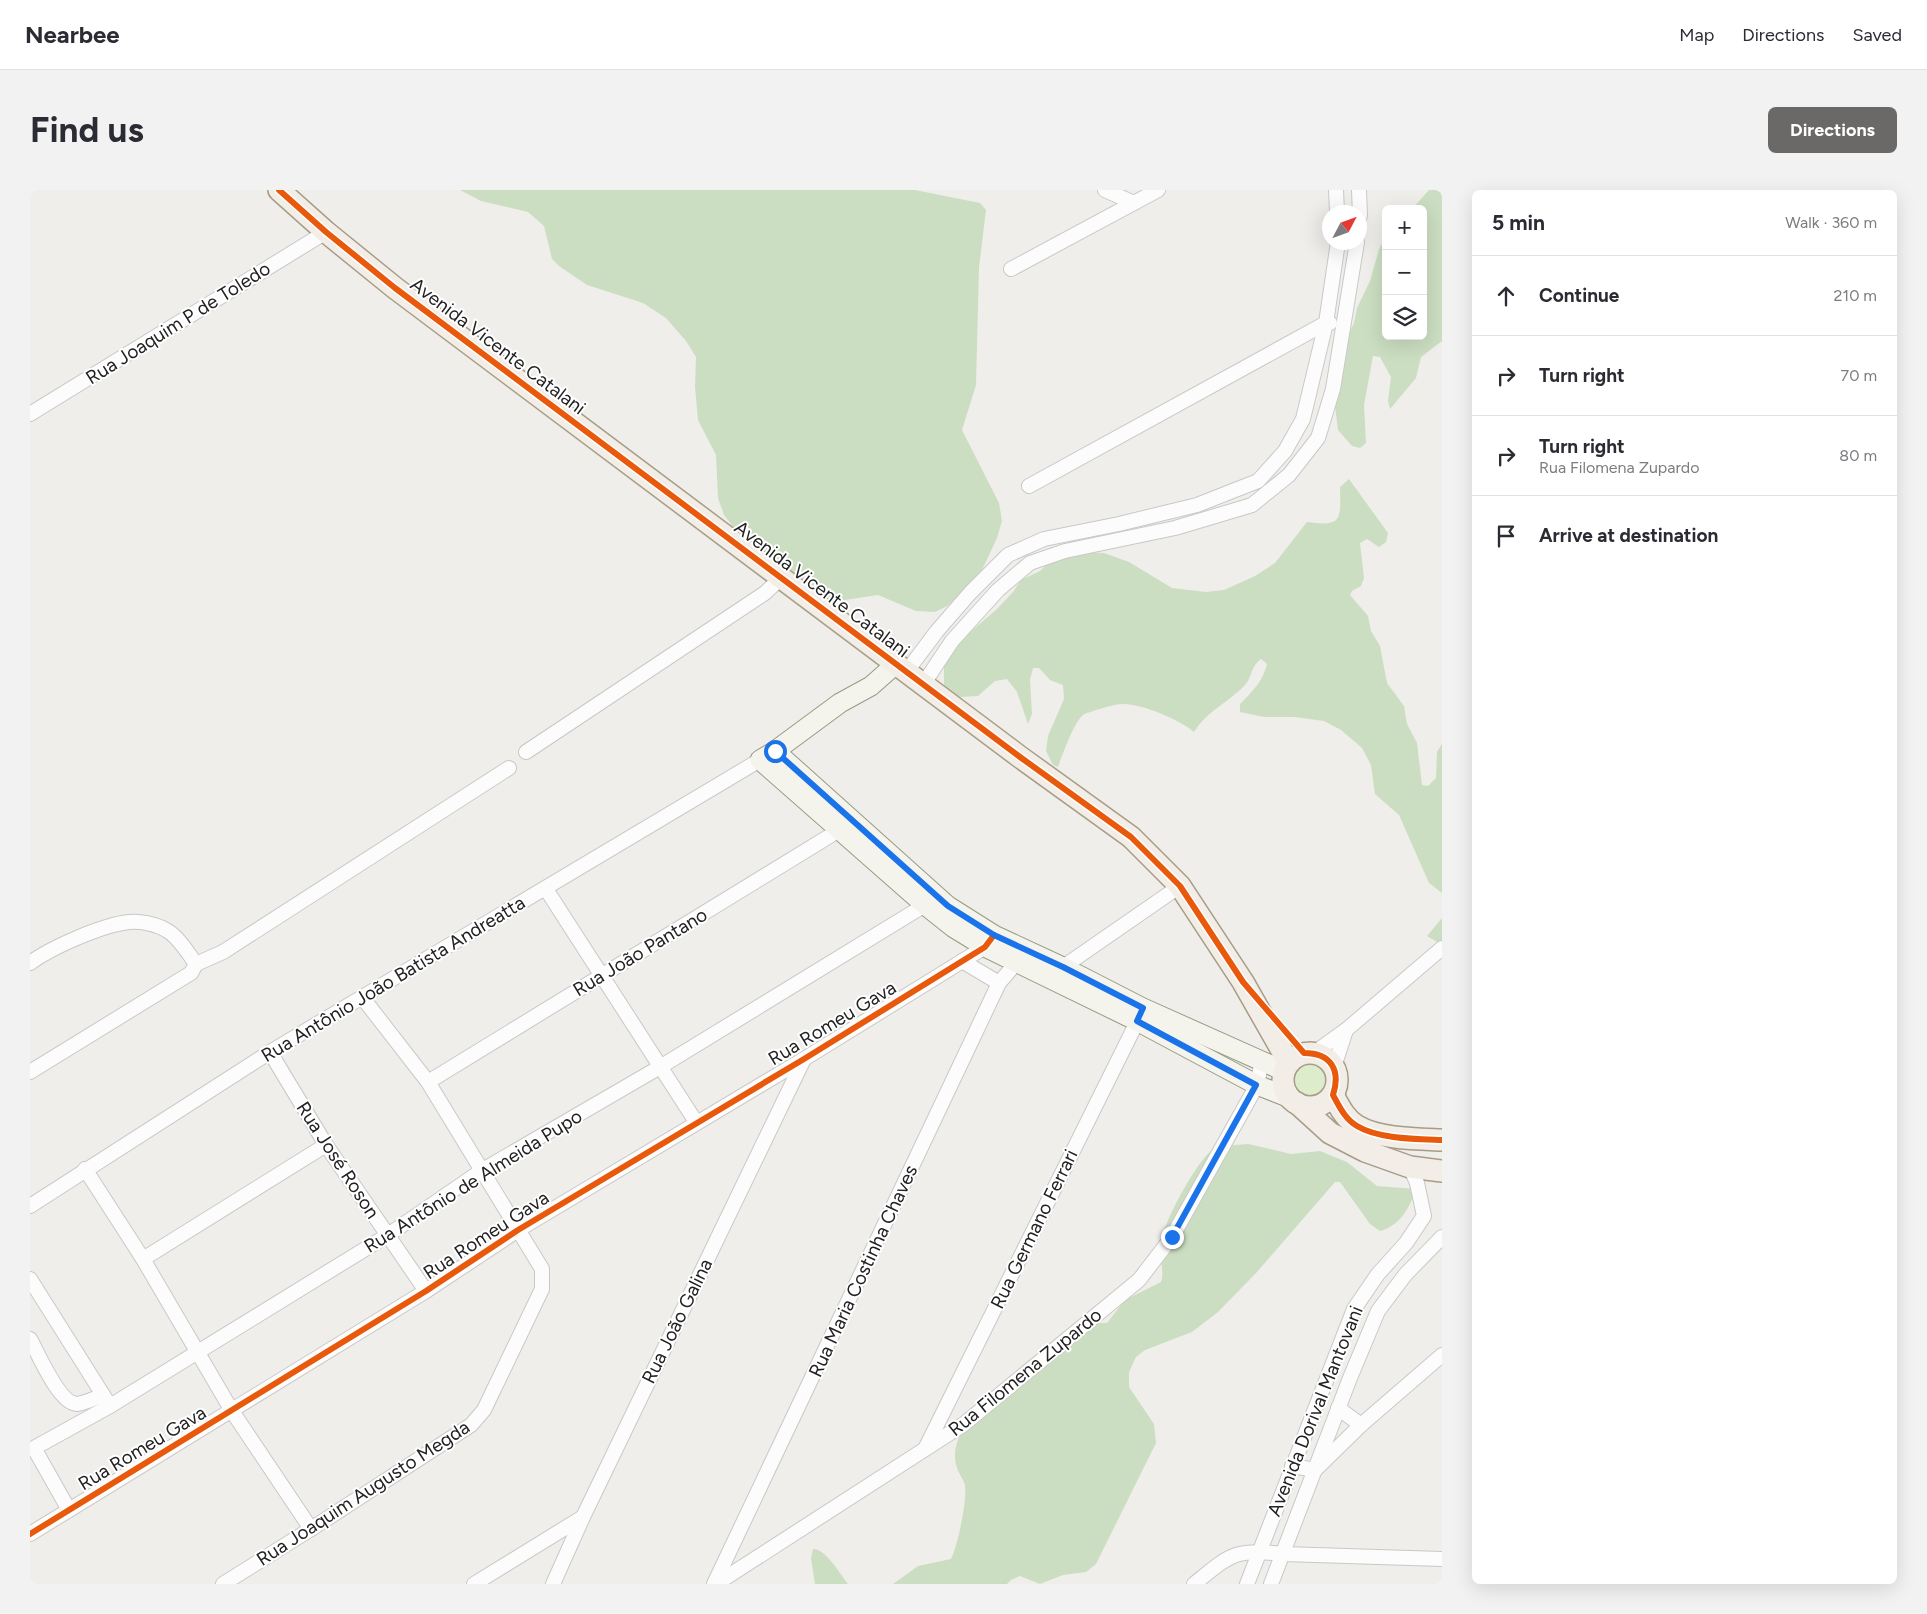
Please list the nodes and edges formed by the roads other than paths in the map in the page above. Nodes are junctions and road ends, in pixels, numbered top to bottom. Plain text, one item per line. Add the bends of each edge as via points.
1 (279, 190) edge
2 (1105, 190) edge
3 (1158, 190) edge
4 (1336, 190) edge
5 (1359, 190) edge
6 (1134, 203) junction
7 (1337, 205) edge
8 (1360, 205) edge
9 (326, 232) junction
10 (1337, 250) edge
11 (1356, 250) edge
12 (1011, 269) dead end
13 (1344, 322) junction
14 (1326, 323) junction
15 (30, 414) edge
16 (1271, 466) junction
17 (1284, 479) junction
18 (1029, 486) dead end
19 (782, 577) junction
20 (909, 672) junction
21 (526, 752) dead end
22 (768, 756) junction
23 (508, 768) dead end
24 (847, 826) junction
25 (1180, 886) junction
26 (546, 889) junction
27 (929, 899) junction
28 (989, 941) junction
29 (1442, 948) edge
30 (962, 961) junction
31 (1017, 962) junction
32 (30, 963) edge
33 (1063, 967) junction
34 (193, 969) junction
35 (600, 976) junction
36 (999, 983) junction
37 (362, 997) junction
38 (1140, 1014) junction
39 (1346, 1030) junction
40 (270, 1052) junction
41 (804, 1058) junction
42 (1262, 1060) junction
43 (1298, 1060) junction
44 (660, 1067) junction
45 (1334, 1067) junction
46 (30, 1072) edge
47 (428, 1082) junction
48 (1256, 1085) junction
49 (1333, 1094) junction
50 (1293, 1100) junction
51 (696, 1122) junction
52 (1439, 1143) edge
53 (326, 1145) junction
54 (1410, 1167) junction
55 (85, 1169) junction
56 (1442, 1170) edge
57 (481, 1171) junction
58 (30, 1206) edge
59 (518, 1230) junction
60 (388, 1235) junction
61 (1442, 1237) edge
62 (143, 1259) junction
63 (32, 1289) edge
64 (426, 1291) junction
65 (30, 1339) edge
66 (196, 1352) junction
67 (1442, 1355) edge
68 (107, 1400) junction
69 (1338, 1408) junction
70 (232, 1411) junction
71 (1361, 1425) junction
72 (925, 1449) junction
73 (1292, 1466) junction
74 (1315, 1470) junction
75 (68, 1510) junction
76 (582, 1517) junction
77 (311, 1529) junction
78 (30, 1534) edge
79 (1258, 1551) junction
80 (1282, 1554) junction
81 (1442, 1559) edge
82 (223, 1584) edge
83 (474, 1584) edge
84 (553, 1584) edge
85 (715, 1584) edge
86 (1194, 1584) edge
87 (1246, 1584) edge
88 (1272, 1584) edge

1 - 9 main road, Avenida Vicente Catalani
2 - 6 street
3 - 6 street
4 - 7 street
5 - 8 street
6 - 12 street
9 - 15 street, Rua Joaquim P de Toledo
9 - 19 main road, Avenida Vicente Catalani via 395,288
10 - 14 street
11 - 13 street
13 - 14 street
13 - 17 street via 1333,389 1318,438
14 - 16 street via 1303,419 1285,451
14 - 18 street
16 - 17 street
16 - 20 street via 1258,481 1197,505 1044,539 1008,555 937,631
17 - 20 street via 1252,505 1175,528 1065,551 1030,563 998,590 952,641
19 - 20 main road, Avenida Vicente Catalani
19 - 21 street via 765,593
20 - 22 street, Rua Antônio João Batista Andreatta via 871,686 840,703
20 - 25 main road, Avenida Vicente Catalani via 1131,837
22 - 24 street
22 - 26 street, Rua Antônio João Batista Andreatta
23 - 34 street
24 - 27 street
24 - 35 street, Rua João Pantano
25 - 33 street
25 - 43 main road, Avenida Vicente Catalani
26 - 35 street
26 - 37 street, Rua Antônio João Batista Andreatta
27 - 28 street via 954,928
27 - 44 street, Rua Antônio de Almeida Pupo
28 - 30 street, Rua Romeu Gava
28 - 31 street
28 - 33 street
29 - 39 street
30 - 36 street
30 - 41 street, Rua Romeu Gava
31 - 36 street, Rua Maria Costinha Chaves
31 - 38 street
32 - 34 street via 68,943 113,925 131,922 168,931
33 - 38 street
34 - 46 street
35 - 44 street
35 - 47 street, Rua João Pantano
36 - 85 street, Rua Maria Costinha Chaves
37 - 40 street, Rua Antônio João Batista Andreatta
37 - 47 street, Rua Joaquim Augusto Megda
38 - 42 street
38 - 48 street
38 - 72 street, Rua Germano Ferrari
39 - 43 street
39 - 45 street
40 - 53 street, Rua José Roson
40 - 55 street, Rua Antônio João Batista Andreatta
41 - 51 street, Rua Romeu Gava
41 - 76 street, Rua João Galina
42 - 43 street
42 - 48 street, Rua Filomena Zupardo
43 - 45 main road via 1329,1060
43 - 50 main road via 1283,1080 1285,1090
44 - 51 street
44 - 57 street, Rua Antônio de Almeida Pupo
45 - 49 main road via 1336,1084
47 - 57 street, Rua Joaquim Augusto Megda
48 - 50 street
48 - 72 street, Rua Filomena Zupardo via 1172,1237 1140,1280 964,1424
49 - 50 main road via 1322,1104 1314,1106
49 - 52 main road via 1344,1114 1356,1126 1375,1134
50 - 54 main road via 1330,1133 1365,1151
51 - 59 street, Rua Romeu Gava
53 - 60 street, Rua José Roson
53 - 62 street
54 - 56 main road
54 - 73 street, Avenida Dorival Mantovani via 1424,1216 1354,1309
55 - 58 street, Rua Antônio João Batista Andreatta
55 - 62 street
57 - 59 street, Rua Joaquim Augusto Megda
57 - 60 street, Rua Antônio de Almeida Pupo
59 - 64 street, Rua Romeu Gava
59 - 77 street, Rua Joaquim Augusto Megda via 542,1269 542,1289 484,1410 471,1425
60 - 64 street, Rua José Roson
60 - 66 street, Rua Antônio de Almeida Pupo
61 - 69 street, Avenida Dorival Mantovani via 1378,1311
62 - 66 street
63 - 68 street
64 - 70 street, Rua Romeu Gava
65 - 68 street via 55,1386 68,1400 77,1404
66 - 68 street, Rua Antônio de Almeida Pupo
66 - 70 street
67 - 71 street
68 - 75 street, Rua Antônio de Almeida Pupo via 34,1448
69 - 71 street
69 - 74 street, Avenida Dorival Mantovani
70 - 75 street, Rua Romeu Gava
70 - 77 street
71 - 74 street
72 - 85 street, Rua Filomena Zupardo
73 - 74 street
73 - 79 street, Avenida Dorival Mantovani
74 - 80 street, Avenida Dorival Mantovani
75 - 78 street, Rua Romeu Gava
76 - 83 street
76 - 84 street, Rua João Galina
77 - 82 street, Rua Joaquim Augusto Megda
79 - 80 street
79 - 86 street via 1238,1553 1226,1559
79 - 87 street, Avenida Dorival Mantovani
80 - 81 street
80 - 88 street, Avenida Dorival Mantovani

